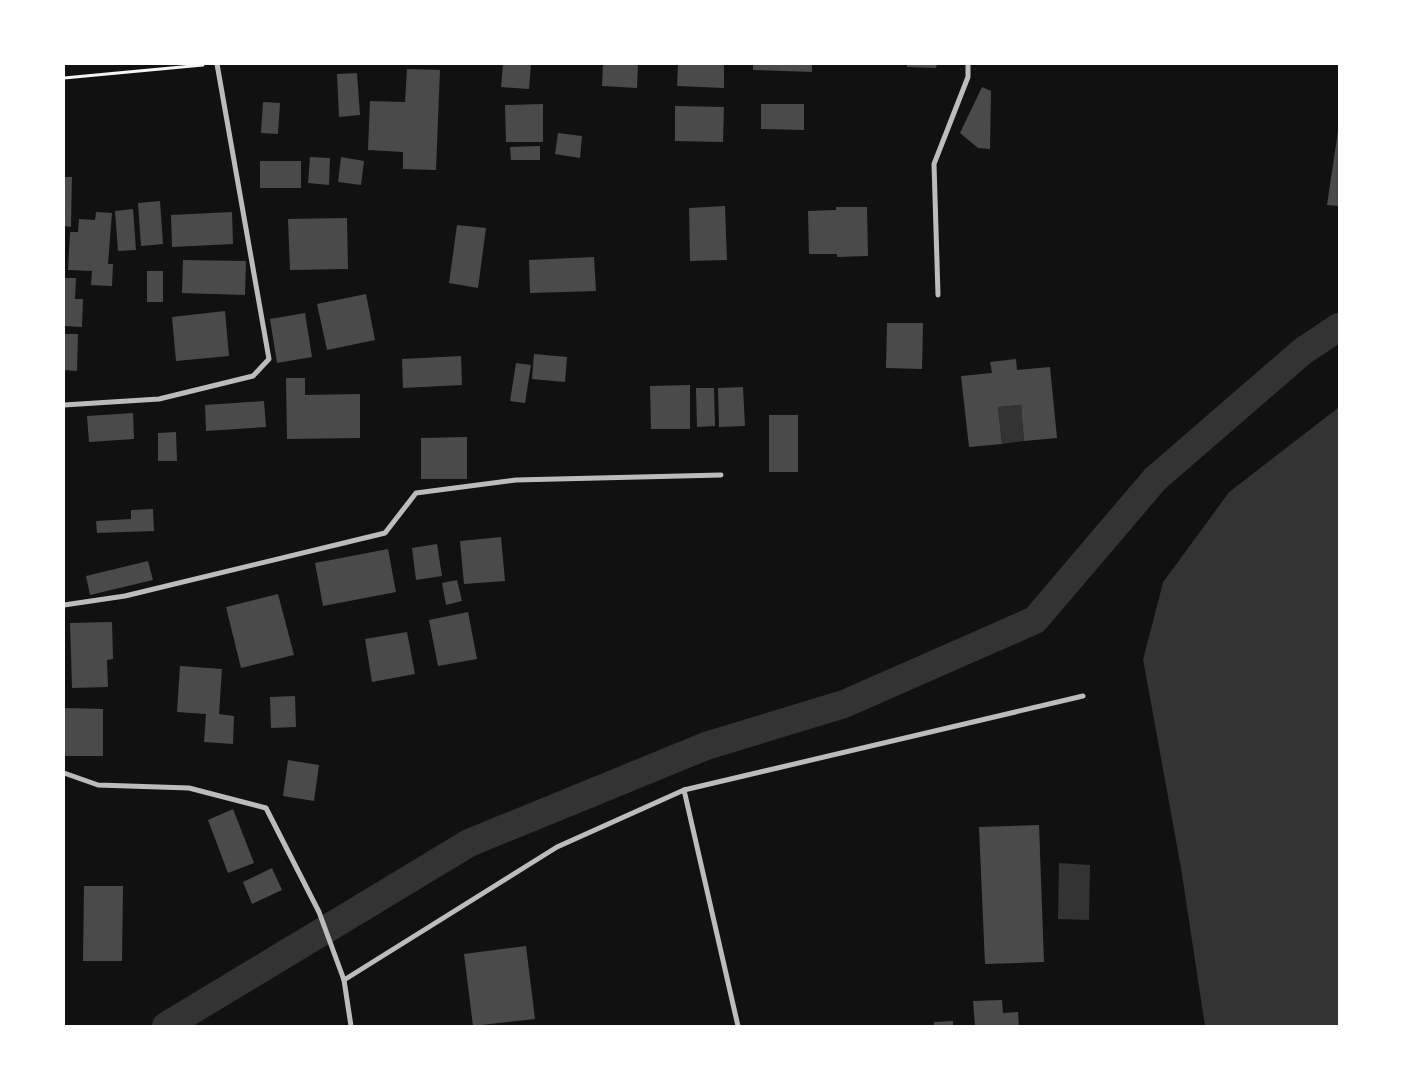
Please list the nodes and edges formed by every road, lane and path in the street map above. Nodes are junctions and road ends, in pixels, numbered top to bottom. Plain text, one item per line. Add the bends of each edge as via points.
1 (218, 64) edge
2 (968, 64) edge
3 (64, 78) edge
4 (938, 295) dead end
5 (64, 405) edge
6 (721, 475) dead end
7 (64, 605) edge
8 (1082, 696) dead end
9 (64, 773) edge
10 (684, 790) junction
11 (344, 980) junction
12 (351, 1026) edge
13 (738, 1026) edge

1 - 3 path
1 - 5 street via 269,359 253,376 159,399
2 - 4 street via 968,77 934,164
6 - 7 street via 516,480 416,492 385,533 125,596
8 - 10 street
9 - 11 street via 98,785 188,788 266,808 319,912
10 - 11 street via 557,847
10 - 13 street
11 - 12 street

